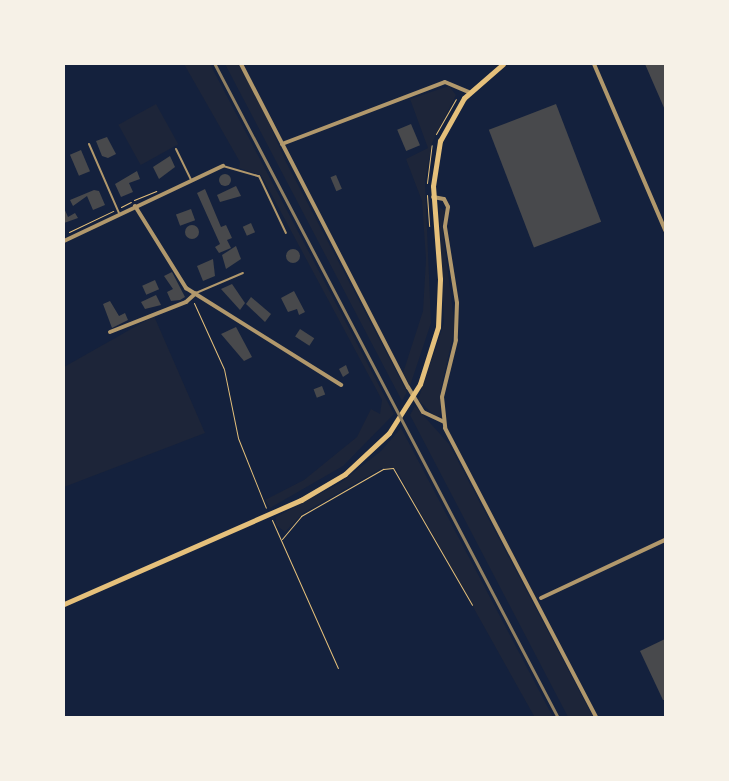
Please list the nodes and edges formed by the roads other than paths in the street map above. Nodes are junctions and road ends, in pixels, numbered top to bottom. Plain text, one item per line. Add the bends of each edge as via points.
1 (241, 64) edge
2 (503, 64) edge
3 (594, 64) edge
4 (469, 92) junction
5 (89, 144) dead end
6 (282, 144) junction
7 (176, 149) dead end
8 (223, 166) joint
9 (191, 180) junction
10 (433, 197) junction
11 (135, 206) junction
12 (119, 213) junction
13 (665, 230) edge
14 (286, 233) dead end
15 (64, 241) edge
16 (243, 273) dead end
17 (196, 292) junction
18 (110, 332) dead end
19 (341, 385) dead end
20 (444, 422) junction
21 (665, 540) edge
22 (541, 598) dead end
23 (64, 604) edge
24 (596, 717) edge

1 - 6 street
2 - 4 main road
3 - 13 street
4 - 6 street via 445,82
4 - 10 main road via 440,142
5 - 12 lane
6 - 20 street via 411,393 427,415
7 - 9 lane
8 - 9 street
8 - 14 lane via 259,176
9 - 11 street
10 - 20 street via 444,199 448,207 445,227 457,303 456,340 442,391
10 - 23 main road via 440,310 423,378 402,416 378,446 331,483
11 - 12 street
11 - 17 street via 186,288
12 - 15 street
16 - 17 lane
17 - 18 street via 192,298
17 - 19 street
20 - 24 street
21 - 22 street

